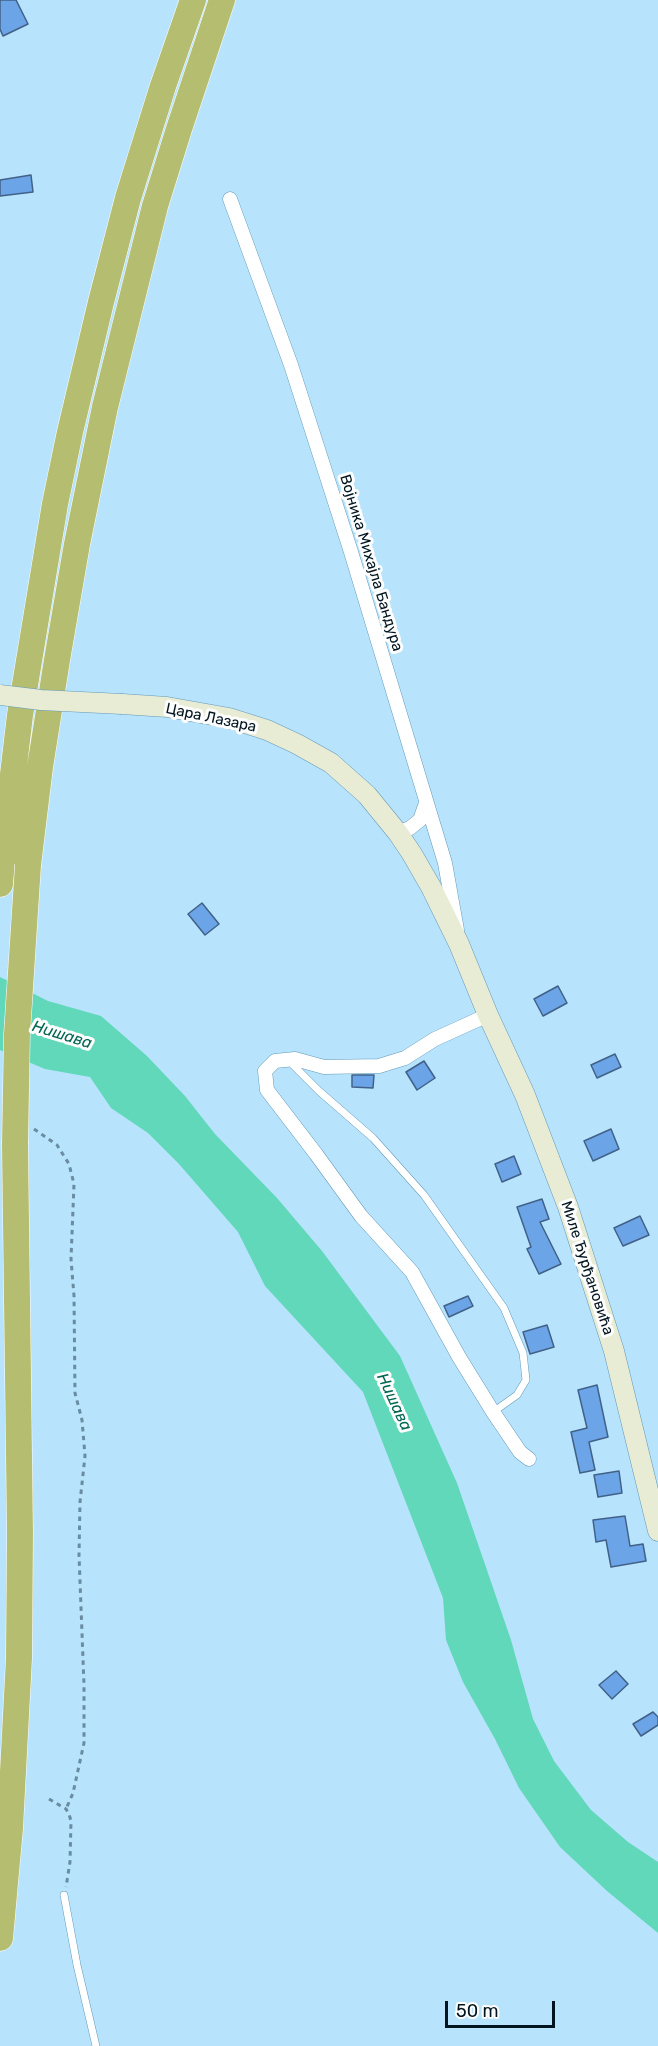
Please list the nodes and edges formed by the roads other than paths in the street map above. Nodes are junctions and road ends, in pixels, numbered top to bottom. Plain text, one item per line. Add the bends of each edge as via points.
1 (192, 0) edge
2 (222, 0) edge
3 (230, 199) dead end
4 (0, 694) edge
5 (426, 803) junction
6 (398, 833) junction
7 (1, 875) edge
8 (459, 944) junction
9 (488, 1014) junction
10 (287, 1059) junction
11 (493, 1412) junction
12 (529, 1459) dead end
13 (658, 1531) edge
14 (64, 1895) road end
15 (0, 1938) edge
16 (96, 2046) edge

1 - 7 highway via 128,198 70,432 20,715
2 - 15 highway, bridge via 155,206 105,407 57,660 28,866 17,1035 22,1135 19,1636 15,1759
3 - 5 street, Војника Михајла Бандура via 294,376
4 - 6 street, Цара Лазара, bridge via 167,707 229,718 310,750 348,777
5 - 6 street via 420,820
5 - 8 street, Војника Михајла Бандура via 445,863
6 - 8 street, Цара Лазара
8 - 9 street, Цара Лазара
9 - 10 street via 405,1058 379,1066 324,1067
9 - 13 street, Миле Ђурђановића via 525,1095 568,1207 614,1351
10 - 11 street via 275,1061 266,1071 267,1090 361,1216 412,1272
10 - 11 lane via 373,1138 424,1195 504,1308 523,1353 526,1380 517,1395
11 - 12 street
14 - 16 lane

